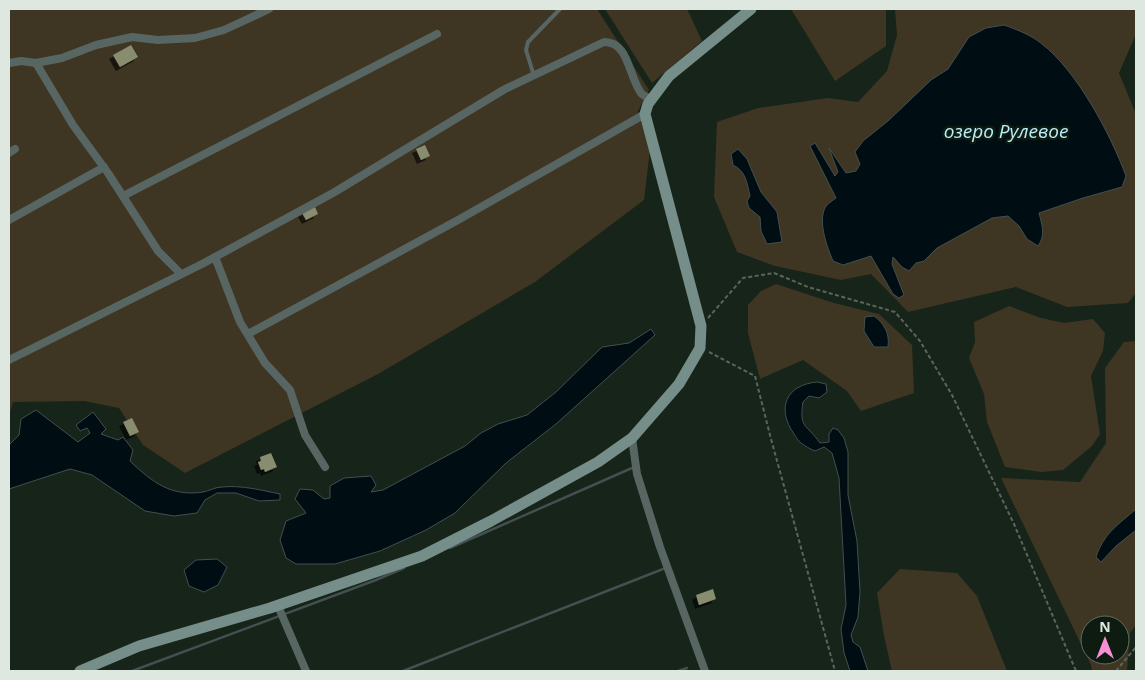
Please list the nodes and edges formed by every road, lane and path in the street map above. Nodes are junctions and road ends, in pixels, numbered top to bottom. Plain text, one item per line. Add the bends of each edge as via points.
1 (269, 9) edge
2 (560, 9) edge
3 (745, 10) edge
4 (437, 34) dead end
5 (9, 63) edge
6 (36, 63) junction
7 (534, 76) junction
8 (651, 99) junction
9 (645, 114) junction
10 (104, 167) junction
11 (123, 196) junction
12 (9, 220) edge
13 (216, 256) junction
14 (181, 274) junction
15 (701, 326) junction
16 (248, 334) junction
17 (700, 348) junction
18 (9, 360) edge
19 (632, 438) junction
20 (325, 467) dead end
21 (278, 606) junction
22 (1136, 647) edge
23 (80, 671) edge
24 (306, 671) edge
25 (705, 671) edge
26 (835, 671) edge
27 (1076, 671) edge
28 (1116, 671) edge

1 - 6 street via 224,30 195,38 158,40 132,37
2 - 7 lane via 528,42 526,50
3 - 8 street via 669,76
4 - 11 street
5 - 6 street
6 - 10 street via 73,125
7 - 8 street via 604,42 613,42 620,47 642,94
7 - 13 street via 333,193
8 - 9 street
9 - 15 street
9 - 16 street
10 - 11 street
10 - 12 street
11 - 14 street via 158,251
13 - 14 street
13 - 16 street via 240,322
14 - 18 street
15 - 17 street
15 - 27 path via 743,278 774,273 808,287 895,312 920,341 952,395 1014,524
16 - 20 street via 265,363 290,390 305,435
17 - 19 street via 679,384
17 - 26 path via 755,376
19 - 21 street via 598,462 422,556
19 - 25 street via 637,474 648,511
21 - 23 street via 139,646
21 - 24 street
22 - 28 path

